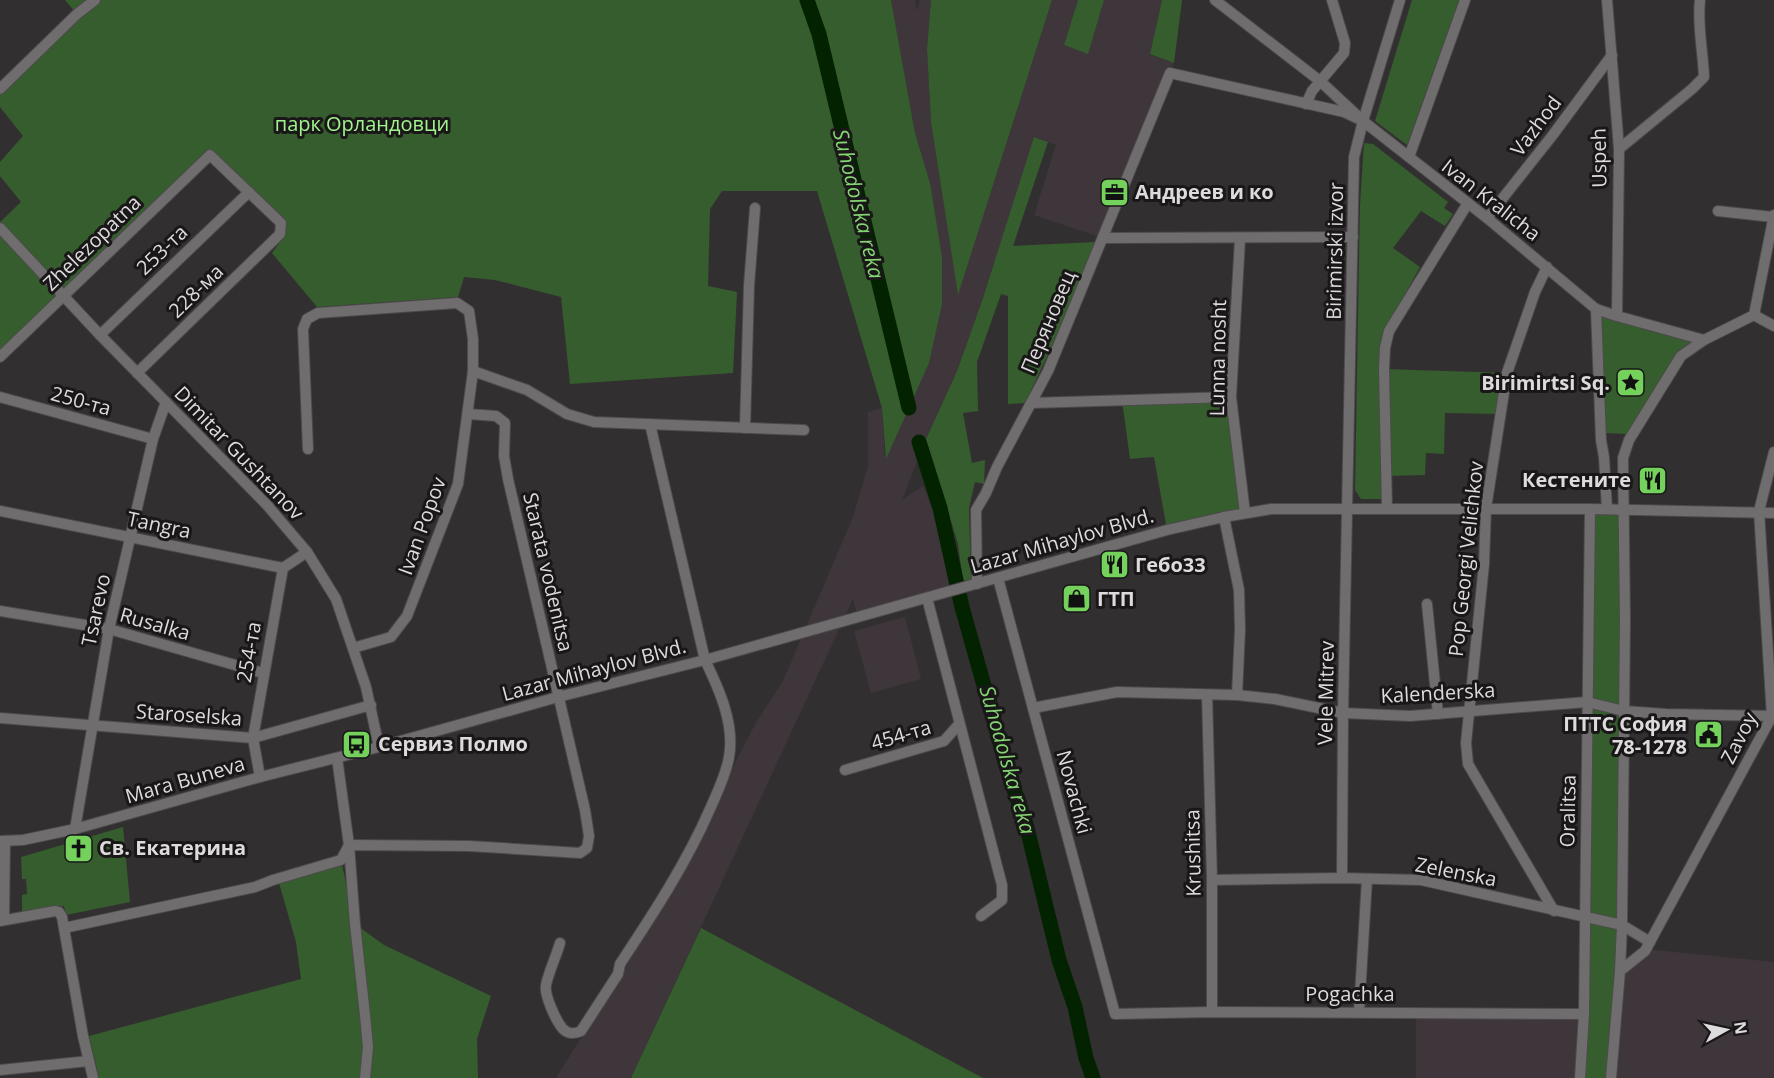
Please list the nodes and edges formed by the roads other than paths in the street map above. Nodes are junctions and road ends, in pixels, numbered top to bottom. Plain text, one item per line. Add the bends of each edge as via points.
1 (95, 0) edge
2 (1215, 0) edge
3 (1332, 0) edge
4 (1400, 0) edge
5 (1465, 0) edge
6 (1607, 0) edge
7 (1700, 0) edge
8 (1612, 55) junction
9 (1170, 73) joint
10 (1320, 81) junction
11 (0, 89) edge
12 (1306, 104) junction
13 (1363, 121) junction
14 (1619, 149) junction
15 (1409, 158) junction
16 (249, 192) junction
17 (1468, 203) junction
18 (755, 208) dead end
19 (1718, 211) dead end
20 (1774, 216) edge
21 (1487, 218) junction
22 (0, 228) edge
23 (1353, 237) junction
24 (1103, 238) junction
25 (1240, 238) junction
26 (1547, 267) junction
27 (63, 296) junction
28 (1596, 309) junction
29 (1754, 315) junction
30 (1617, 316) junction
31 (1774, 326) edge
32 (100, 335) junction
33 (1704, 340) junction
34 (0, 357) edge
35 (473, 371) junction
36 (137, 373) junction
37 (0, 397) edge
38 (1231, 397) junction
39 (166, 402) junction
40 (1031, 403) junction
41 (468, 414) junction
42 (650, 424) junction
43 (745, 428) junction
44 (804, 430) dead end
45 (153, 439) junction
46 (308, 449) dead end
47 (1774, 452) edge
48 (1604, 457) junction
49 (1623, 458) junction
50 (1486, 508) junction
51 (1348, 509) junction
52 (1387, 509) junction
53 (1590, 509) junction
54 (1606, 509) junction
55 (1625, 509) junction
56 (0, 511) edge
57 (1759, 511) junction
58 (1245, 513) junction
59 (1774, 513) edge
60 (1224, 517) junction
61 (130, 537) junction
62 (307, 552) junction
63 (283, 568) junction
64 (998, 578) junction
65 (975, 585) junction
66 (927, 598) junction
67 (1427, 604) dead end
68 (0, 611) edge
69 (109, 629) junction
70 (353, 648) junction
71 (705, 660) junction
72 (263, 673) junction
73 (1207, 694) junction
74 (1237, 695) junction
75 (558, 697) junction
76 (1587, 702) junction
77 (371, 705) junction
78 (1033, 708) junction
79 (1469, 711) junction
80 (1624, 711) junction
81 (1344, 712) junction
82 (1438, 714) junction
83 (1773, 716) edge
84 (0, 718) edge
85 (959, 724) junction
86 (92, 726) junction
87 (253, 738) junction
88 (380, 747) junction
89 (337, 758) junction
90 (845, 770) dead end
91 (260, 777) junction
92 (75, 829) junction
93 (2, 841) edge
94 (348, 845) junction
95 (1342, 878) junction
96 (1367, 879) junction
97 (1212, 880) junction
98 (1554, 911) junction
99 (981, 916) dead end
100 (1584, 918) junction
101 (2, 921) edge
102 (1622, 925) junction
103 (64, 928) junction
104 (1650, 942) junction
105 (560, 944) dead end
106 (1620, 971) junction
107 (1212, 1012) junction
108 (1359, 1012) junction
109 (1115, 1014) joint
110 (1584, 1014) junction
111 (89, 1061) junction
112 (0, 1070) edge
113 (93, 1078) edge
114 (365, 1078) edge
115 (1580, 1078) edge
116 (1611, 1078) edge

1 - 11 street
2 - 10 street, Ivan Kralicha
3 - 10 street via 1345,43 1344,53
4 - 13 street, Birimirski izvor
5 - 15 street
6 - 8 street, Uspeh
7 - 14 street via 1704,77
8 - 14 street, Uspeh
8 - 21 street, Vazhod
9 - 12 street, Ivan Kralicha
9 - 24 street, Перяновец
10 - 12 street
10 - 13 street, Ivan Kralicha
12 - 13 street, Ivan Kralicha via 1344,112
13 - 15 street, Ivan Kralicha
13 - 23 street, Birimirski izvor via 1354,157
14 - 30 street, Uspeh
15 - 17 street, Ivan Kralicha
16 - 27 street, Zhelezopatna via 210,155
16 - 32 street, 253-та
16 - 36 street, 228-ма via 281,222 280,234
17 - 21 street, Ivan Kralicha
17 - 52 street via 1389,331 1384,369
18 - 43 street
19 - 20 street
20 - 29 street
21 - 26 street, Ivan Kralicha
22 - 27 street, Dimitar Gushtanov
23 - 25 street
23 - 51 street, Birimirski izvor
24 - 25 street
24 - 40 street, Перяновец via 1048,372
25 - 38 street, Lunna nosht
26 - 28 street, Ivan Kralicha
26 - 50 street, Pop Georgi Velichkov via 1507,373
27 - 32 street, Dimitar Gushtanov
27 - 34 street, Zhelezopatna
28 - 30 street
28 - 48 street
29 - 31 street
29 - 33 street
30 - 33 street
32 - 36 street, Dimitar Gushtanov
33 - 49 street via 1681,356 1629,440
35 - 41 street, Ivan Popov
35 - 42 street via 527,390 567,414 594,422
35 - 46 street, Ivan Popov via 469,311 457,303 318,313 307,319 303,329
36 - 39 street, Dimitar Gushtanov
37 - 45 street, 250-та
38 - 40 street
38 - 58 street, Lunna nosht
39 - 45 street, Tsarevo
39 - 62 street, Dimitar Gushtanov via 267,505
40 - 65 street, Перяновец via 976,510
41 - 70 street, Ivan Popov via 458,484 407,616 391,637
41 - 75 street, Starata vodenitsa via 496,416 505,423 508,479
42 - 43 street
42 - 71 street
43 - 44 street
45 - 61 street, Tsarevo
47 - 57 street, Zavoy
48 - 49 street
48 - 54 street
49 - 55 street
50 - 52 street, Lazar Mihaylov Blvd.
50 - 53 street, Lazar Mihaylov Blvd.
50 - 79 street, Pop Georgi Velichkov
51 - 52 street, Lazar Mihaylov Blvd.
51 - 58 street, Lazar Mihaylov Blvd.
51 - 81 street, Vele Mitrev
53 - 54 street, Lazar Mihaylov Blvd.
53 - 76 street, Oralitsa
54 - 55 street, Lazar Mihaylov Blvd.
55 - 57 street, Lazar Mihaylov Blvd.
55 - 80 street
56 - 61 street, Tangra
57 - 59 street, Lazar Mihaylov Blvd.
57 - 83 street, Zavoy
58 - 60 street, Lazar Mihaylov Blvd.
60 - 64 street, Lazar Mihaylov Blvd.
60 - 74 street via 1239,590
61 - 63 street, Tangra
61 - 69 street, Tsarevo
62 - 63 street
62 - 70 street, Dimitar Gushtanov via 336,599
63 - 72 street, 254-та
64 - 65 street, Lazar Mihaylov Blvd.
64 - 78 street, Novachki
65 - 66 street, Lazar Mihaylov Blvd.
66 - 71 street, Lazar Mihaylov Blvd.
66 - 85 street
67 - 82 street
68 - 69 street, Rusalka
69 - 72 street, Rusalka
69 - 86 street, Tsarevo
70 - 77 street, Dimitar Gushtanov
71 - 75 street, Lazar Mihaylov Blvd.
71 - 105 street via 720,692 730,732 729,757 719,789 696,840 655,911 620,964 618,974 576,1033 563,1029 549,1005 545,987
72 - 87 street, 254-та
73 - 74 street, Kalenderska
73 - 78 street, Kalenderska via 1117,692
73 - 97 street, Krushitsa
74 - 81 street, Kalenderska
75 - 88 street, Lazar Mihaylov Blvd.
75 - 94 street, Starata vodenitsa via 585,810 587,848 580,853 469,846
76 - 79 street, Kalenderska
76 - 80 street, Kalenderska
76 - 100 street, Oralitsa
77 - 87 street, Staroselska
77 - 88 street, Dimitar Gushtanov
78 - 109 street, Novachki
79 - 82 street, Kalenderska
79 - 98 street, Pop Georgi Velichkov via 1468,764
80 - 83 street, Kalenderska
80 - 102 street
81 - 82 street, Kalenderska
81 - 95 street, Vele Mitrev
83 - 104 street, Zavoy
84 - 86 street, Staroselska
85 - 90 street, 454-та via 944,741
85 - 99 street via 1002,885 1002,900
86 - 87 street, Staroselska
86 - 92 street, Tsarevo
87 - 91 street, 254-та
88 - 89 street, Mara Buneva
89 - 91 street, Mara Buneva
89 - 94 street
91 - 92 street, Mara Buneva
92 - 93 street, Mara Buneva
93 - 101 street
94 - 103 street via 341,860 255,887
94 - 114 street via 368,1047
95 - 96 street, Zelenska
95 - 97 street, Zelenska
96 - 98 street, Zelenska via 1421,880
96 - 108 street
97 - 107 street, Krushitsa
98 - 100 street, Zelenska
100 - 102 street, Zelenska
100 - 110 street, Oralitsa
101 - 103 street via 55,911 62,916
102 - 104 street, Zelenska
102 - 106 street
103 - 111 street
104 - 106 street, Zavoy
106 - 116 street
107 - 108 street, Pogachka
107 - 109 street, Pogachka
108 - 110 street, Pogachka
110 - 115 street, Oralitsa
111 - 112 street
111 - 113 street

